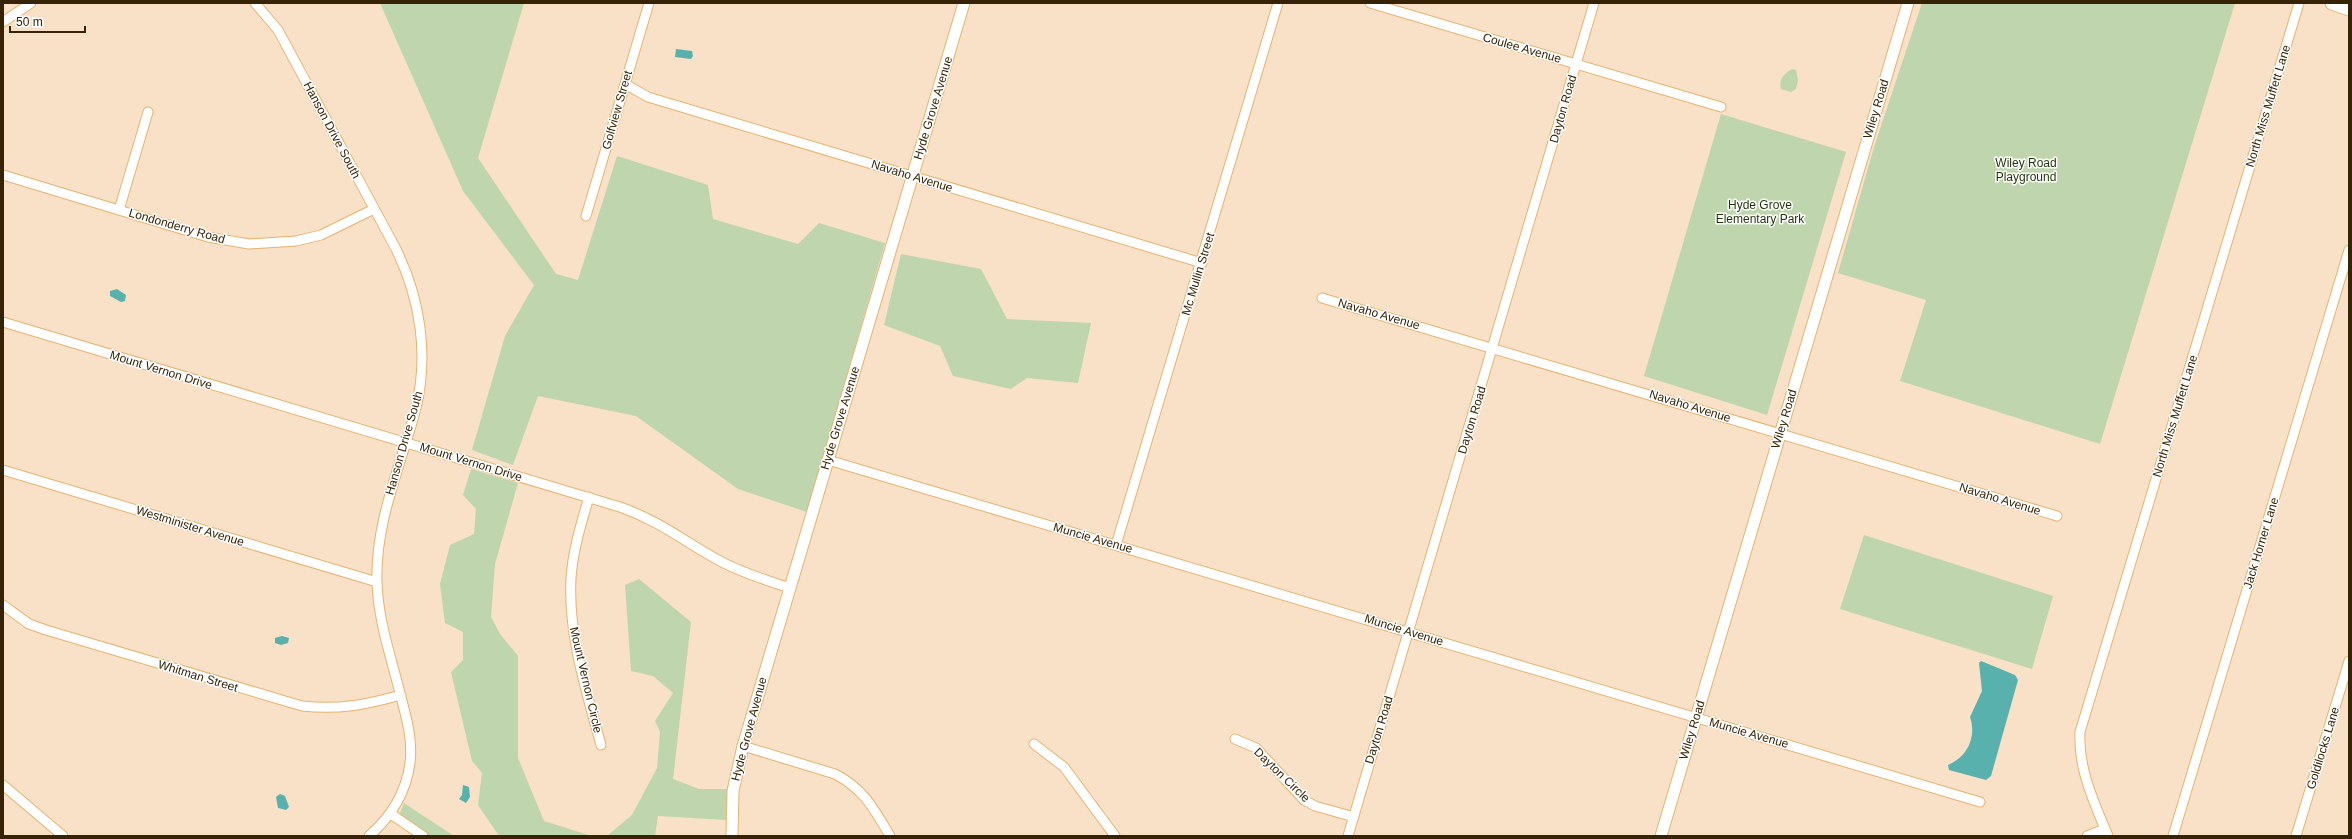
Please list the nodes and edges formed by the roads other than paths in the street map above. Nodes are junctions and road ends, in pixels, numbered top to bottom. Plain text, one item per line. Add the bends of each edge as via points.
1 (31, 3) edge
2 (255, 3) edge
3 (649, 3) edge
4 (964, 3) edge
5 (1278, 3) edge
6 (1370, 3) edge
7 (1594, 3) edge
8 (1908, 3) edge
9 (2299, 3) edge
10 (2332, 3) edge
11 (2349, 9) edge
12 (3, 22) edge
13 (1576, 64) junction
14 (625, 84) junction
15 (1721, 107) dead end
16 (148, 112) dead end
17 (3, 175) edge
18 (912, 176) junction
19 (374, 209) junction
20 (119, 210) junction
21 (586, 216) dead end
22 (2349, 250) edge
23 (1202, 263) junction
24 (1322, 298) dead end
25 (3, 322) edge
26 (1493, 347) junction
27 (1780, 433) junction
28 (405, 443) junction
29 (828, 460) junction
30 (3, 470) edge
31 (589, 497) junction
32 (2057, 516) dead end
33 (1116, 545) junction
34 (377, 582) junction
35 (790, 588) junction
36 (3, 605) edge
37 (1408, 632) junction
38 (2349, 661) edge
39 (401, 695) junction
40 (1696, 718) junction
41 (1235, 739) dead end
42 (1034, 744) dead end
43 (601, 745) dead end
44 (743, 746) junction
45 (3, 785) edge
46 (1980, 802) dead end
47 (391, 814) junction
48 (1354, 817) junction
49 (2106, 832) edge
50 (63, 836) edge
51 (369, 836) edge
52 (422, 836) edge
53 (732, 836) edge
54 (890, 836) edge
55 (1115, 836) edge
56 (1348, 836) edge
57 (1660, 836) edge
58 (2087, 836) edge
59 (2173, 836) edge
60 (2296, 836) edge

1 - 12 street
2 - 19 street, Hanson Drive South via 278,30
3 - 14 street, Golfview Street
4 - 18 street, Hyde Grove Avenue
5 - 23 street, Mc Mullin Street
6 - 13 street, Coulee Avenue
7 - 13 street, Dayton Road
8 - 27 street, Wiley Road
9 - 49 street, North Miss Muffett Lane via 2080,732 2080,759
10 - 11 main road
13 - 15 street, Coulee Avenue
13 - 26 street, Dayton Road
14 - 18 street, Navaho Avenue via 648,97
14 - 21 street, Golfview Street
16 - 20 street
17 - 20 street, Londonderry Road
18 - 23 street, Navaho Avenue
18 - 29 street, Hyde Grove Avenue
19 - 20 street, Londonderry Road via 321,235 269,244 249,244 214,238
19 - 28 street, Hanson Drive South via 405,266 421,328 420,382
22 - 59 street, Jack Horner Lane
23 - 33 street, Mc Mullin Street
24 - 26 street, Navaho Avenue
25 - 28 street, Mount Vernon Drive
26 - 27 street, Navaho Avenue
26 - 37 street, Dayton Road
27 - 32 street, Navaho Avenue
27 - 40 street, Wiley Road
28 - 31 street, Mount Vernon Drive
28 - 34 street, Hanson Drive South via 384,511 377,559
29 - 33 street, Muncie Avenue
29 - 35 street, Hyde Grove Avenue
30 - 34 street, Westminister Avenue
31 - 35 street, Mount Vernon Drive via 642,515 670,529 721,562
31 - 43 street, Mount Vernon Circle via 574,551 571,610 580,666
33 - 37 street, Muncie Avenue
34 - 39 street, Hanson Drive South via 385,634
35 - 44 street, Hyde Grove Avenue
36 - 39 street, Whitman Street via 29,624 46,630 295,704 326,708 349,707
37 - 40 street, Muncie Avenue
37 - 48 street, Dayton Road
38 - 60 street, Goldilocks Lane
39 - 47 street, Hanson Drive South via 411,747 406,781
40 - 46 street, Muncie Avenue
40 - 57 street, Wiley Road
41 - 48 street, Dayton Circle via 1256,748 1304,800 1315,806
42 - 55 street via 1064,767
44 - 53 street, Hyde Grove Avenue via 733,791
44 - 54 street via 844,779 865,795
45 - 50 street
47 - 51 street, Hanson Drive South
47 - 52 street
48 - 56 street, Dayton Road
49 - 58 street

